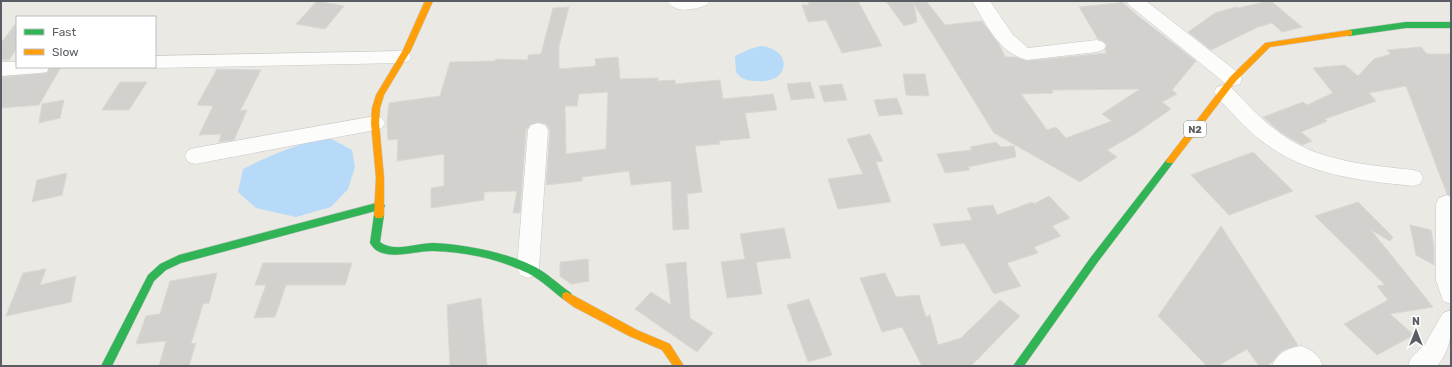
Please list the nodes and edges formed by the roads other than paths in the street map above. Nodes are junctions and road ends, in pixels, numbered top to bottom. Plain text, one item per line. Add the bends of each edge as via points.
1 (429, 1) edge
2 (676, 1) edge
3 (701, 1) edge
4 (981, 1) edge
5 (1135, 1) edge
6 (1451, 25) edge
7 (1097, 46) dead end
8 (402, 58) junction
9 (156, 62) edge
10 (20, 68) edge
11 (1, 69) edge
12 (1228, 86) junction
13 (375, 123) junction
14 (538, 130) dead end
15 (195, 156) dead end
16 (1413, 178) dead end
17 (1448, 204) dead end
18 (380, 206) junction
19 (528, 268) junction
20 (1451, 294) edge
21 (1451, 321) edge
22 (1027, 362) edge
23 (106, 366) edge
24 (679, 366) edge
25 (1284, 366) edge
26 (1311, 366) edge
27 (1420, 366) edge

1 - 8 main road
2 - 3 street via 684,5
4 - 7 street via 1010,46 1019,52 1027,54
5 - 12 street
6 - 12 main road, N2 via 1406,25 1268,44
8 - 9 street
8 - 13 main road via 380,94
10 - 11 street
12 - 16 street via 1246,116 1280,144 1308,158 1352,171
12 - 22 main road, N2 via 1094,260
13 - 15 street
13 - 18 main road
14 - 19 street
17 - 20 street via 1447,280
18 - 19 main road via 376,243 382,249 394,251 432,247 466,250
18 - 23 main road via 179,259 163,267 151,278
19 - 24 main road via 578,304 666,347
21 - 27 street via 1434,352
25 - 26 street via 1294,358 1301,357

